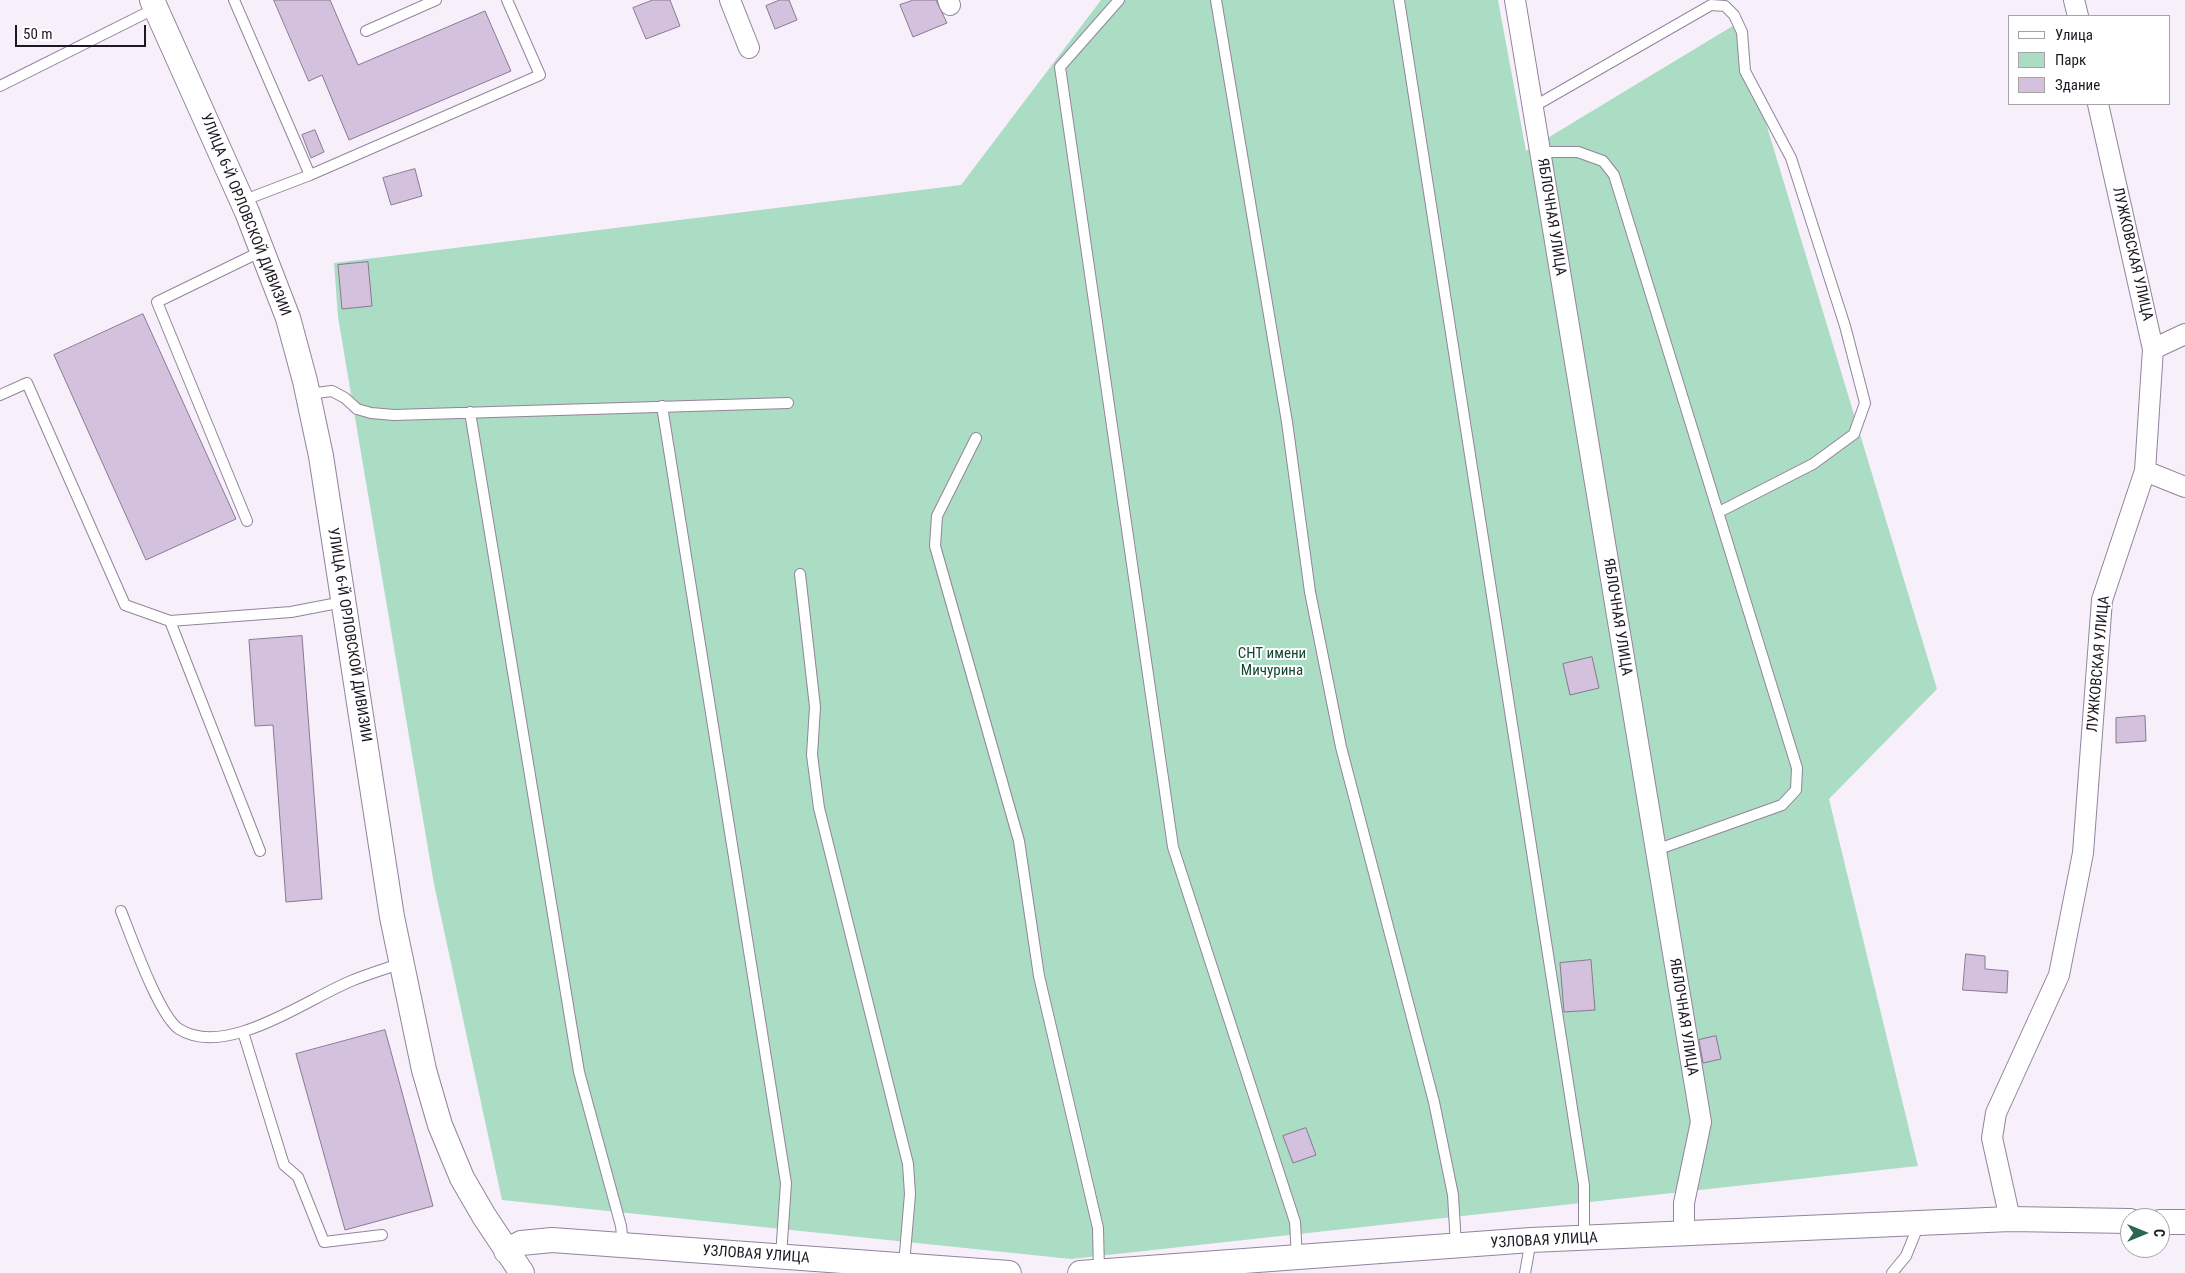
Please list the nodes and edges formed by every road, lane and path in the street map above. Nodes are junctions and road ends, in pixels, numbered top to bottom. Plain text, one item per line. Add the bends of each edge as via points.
1 (234, 0) edge
2 (436, 0) edge
3 (506, 0) edge
4 (730, 0) edge
5 (1119, 0) edge
6 (1216, 0) edge
7 (1399, 0) edge
8 (1516, 0) edge
9 (2074, 0) edge
10 (154, 4) edge
11 (2078, 15) edge
12 (366, 31) dead end
13 (749, 48) dead end
14 (0, 86) edge
15 (2098, 105) edge
16 (1533, 107) junction
17 (1540, 152) junction
18 (310, 175) junction
19 (242, 201) junction
20 (262, 251) junction
21 (2185, 334) edge
22 (2153, 349) junction
23 (308, 394) junction
24 (0, 395) edge
25 (788, 403) dead end
26 (662, 406) junction
27 (470, 412) junction
28 (976, 438) dead end
29 (2145, 471) junction
30 (2185, 487) edge
31 (1719, 512) junction
32 (247, 521) dead end
33 (800, 574) dead end
34 (344, 602) junction
35 (170, 621) junction
36 (1656, 850) junction
37 (260, 851) dead end
38 (121, 911) dead end
39 (402, 963) junction
40 (243, 1032) junction
41 (2010, 1219) junction
42 (2120, 1221) edge
43 (2170, 1222) edge
44 (2185, 1222) edge
45 (1919, 1223) junction
46 (1684, 1234) junction
47 (382, 1235) dead end
48 (1584, 1239) junction
49 (1531, 1240) junction
50 (623, 1245) junction
51 (1456, 1246) junction
52 (506, 1251) junction
53 (781, 1256) junction
54 (1297, 1258) junction
55 (904, 1266) junction
56 (1193, 1269) edge
57 (1089, 1272) edge
58 (522, 1273) edge
59 (1009, 1273) edge
60 (1525, 1273) edge
61 (1892, 1273) edge

1 - 18 lane
2 - 12 lane
3 - 18 lane via 540,75
4 - 13 street
5 - 54 lane via 1060,67 1173,847 1295,1222
6 - 51 lane via 1287,422 1310,592 1341,747 1434,1102 1453,1195
7 - 48 lane via 1584,1185
8 - 16 street, ЯБЛОЧНАЯ УЛИЦА
9 - 11 street
10 - 14 lane
10 - 19 street, УЛИЦА 6-Й ОРЛОВСКОЙ ДИВИЗИИ
15 - 22 street, ЛУЖКОВСКАЯ УЛИЦА
16 - 17 street, ЯБЛОЧНАЯ УЛИЦА
16 - 31 lane via 1711,5 1725,6 1734,15 1742,32 1745,71 1790,158 1845,326 1865,403 1854,434 1813,464
17 - 31 lane via 1578,152 1603,161 1614,174
17 - 36 street, ЯБЛОЧНАЯ УЛИЦА
18 - 19 lane
19 - 20 street, УЛИЦА 6-Й ОРЛОВСКОЙ ДИВИЗИИ
20 - 23 street, УЛИЦА 6-Й ОРЛОВСКОЙ ДИВИЗИИ via 288,318
20 - 32 lane via 157,302
21 - 22 street
22 - 29 street, ЛУЖКОВСКАЯ УЛИЦА
23 - 27 lane via 332,391 357,409 371,413
23 - 34 street, УЛИЦА 6-Й ОРЛОВСКОЙ ДИВИЗИИ
24 - 35 lane via 27,383 125,604
25 - 26 lane
26 - 27 lane
26 - 53 lane via 786,1183
27 - 50 lane via 579,1072 621,1226
28 - 57 lane via 937,516 935,546 1019,841 1039,976 1098,1228
29 - 30 street
29 - 41 street, ЛУЖКОВСКАЯ УЛИЦА via 2102,600 2083,853 2059,975 1996,1113 1992,1138
31 - 36 lane via 1797,768 1796,790 1782,805
33 - 55 lane via 815,707 812,755 819,808 908,1164 910,1194
34 - 35 lane via 291,612
34 - 39 street, УЛИЦА 6-Й ОРЛОВСКОЙ ДИВИЗИИ via 392,917
35 - 37 lane
36 - 46 street, ЯБЛОЧНАЯ УЛИЦА via 1701,1122 1684,1203
38 - 40 lane via 162,1009 178,1029 198,1037
39 - 40 lane via 351,980
39 - 52 street, УЛИЦА 6-Й ОРЛОВСКОЙ ДИВИЗИИ via 424,1070 440,1125 462,1178
40 - 47 lane via 284,1165 298,1177 324,1242
41 - 42 street, УЗЛОВАЯ УЛИЦА
41 - 45 street, УЗЛОВАЯ УЛИЦА
43 - 44 street
45 - 46 street, УЗЛОВАЯ УЛИЦА
45 - 61 lane via 1906,1256
46 - 48 street, УЗЛОВАЯ УЛИЦА
48 - 49 street, УЗЛОВАЯ УЛИЦА
49 - 51 street, УЗЛОВАЯ УЛИЦА
49 - 60 lane
50 - 52 street, УЗЛОВАЯ УЛИЦА via 535,1240
50 - 53 street, УЗЛОВАЯ УЛИЦА
51 - 54 street, УЗЛОВАЯ УЛИЦА
52 - 58 street, УЛИЦА 6-Й ОРЛОВСКОЙ ДИВИЗИИ
53 - 55 street, УЗЛОВАЯ УЛИЦА
54 - 56 street, УЗЛОВАЯ УЛИЦА
55 - 59 street, УЗЛОВАЯ УЛИЦА
56 - 57 street, УЗЛОВАЯ УЛИЦА

